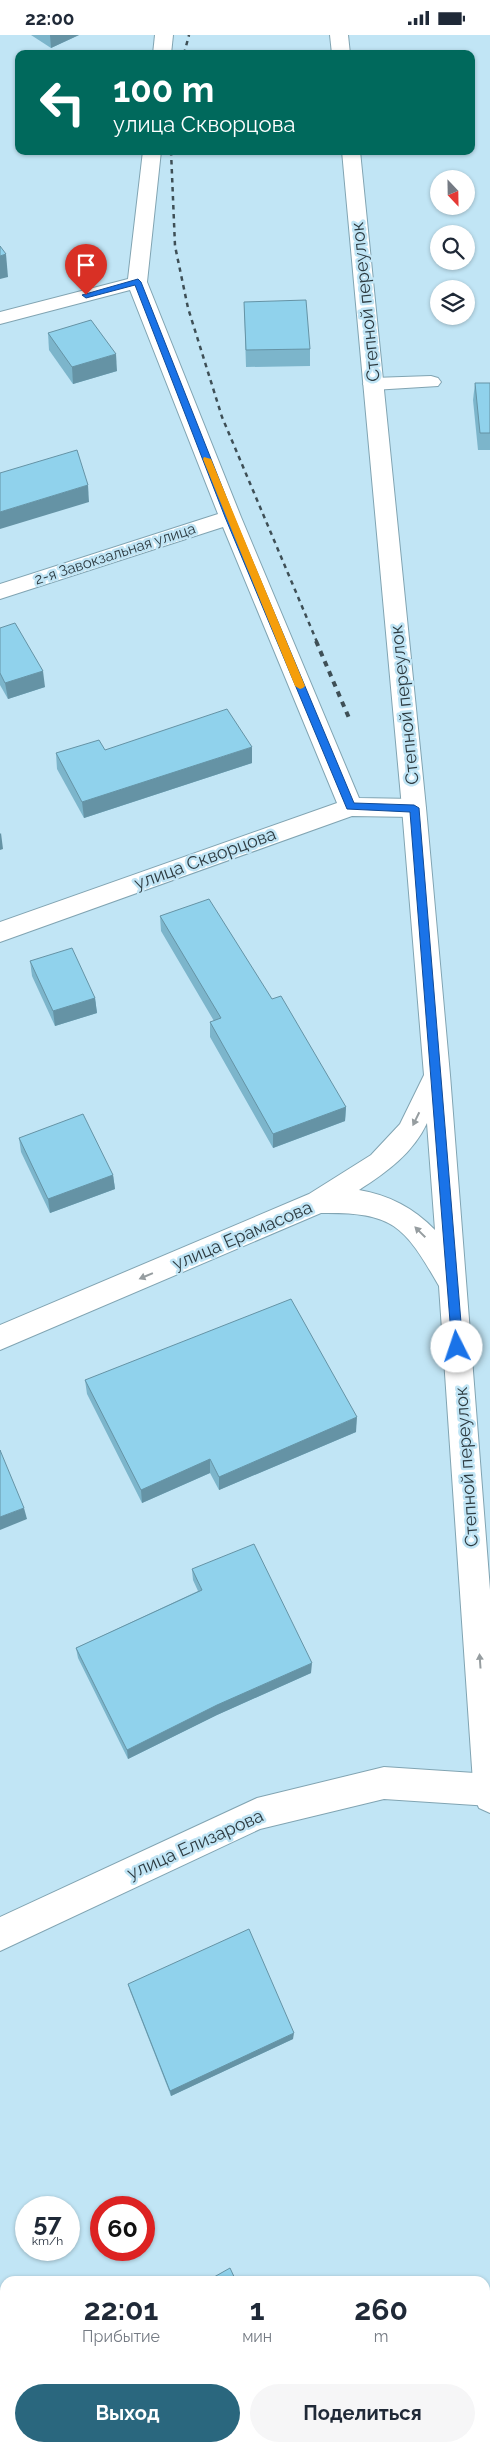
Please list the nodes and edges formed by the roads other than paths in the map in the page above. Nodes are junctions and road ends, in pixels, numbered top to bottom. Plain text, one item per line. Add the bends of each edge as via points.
1 (164, 35) edge
2 (339, 35) edge
3 (162, 50) edge
4 (341, 50) edge
5 (152, 155) edge
6 (350, 155) edge
7 (138, 282) junction
8 (0, 318) edge
9 (431, 382) dead end
10 (373, 384) junction
11 (230, 517) junction
12 (0, 592) edge
13 (351, 807) junction
14 (414, 808) junction
15 (0, 932) edge
16 (437, 1075) junction
17 (319, 1202) junction
18 (453, 1289) junction
19 (0, 1338) edge
20 (490, 1790) edge
21 (490, 1797) edge
22 (0, 1934) edge

1 - 3 main road
2 - 4 main road
5 - 7 main road
6 - 10 main road, Степной переулок
7 - 8 main road
7 - 11 main road
9 - 10 main road
10 - 14 main road, Степной переулок
11 - 12 main road, 2-я Завокзальная улица
11 - 13 main road
13 - 14 main road, улица Скворцова
13 - 15 main road, улица Скворцова
14 - 16 main road, Степной переулок
16 -> 17 main road, улица Ерамасова via 410,1131 380,1163
16 - 18 main road, Степной переулок
18 -> 17 main road via 438,1255 421,1231 395,1212 362,1202
17 -> 19 main road, улица Ерамасова
20 -> 18 main road, Степной переулок
20 - 21 main road, Степной переулок
20 - 22 main road, улица Елизарова via 384,1783 257,1814

